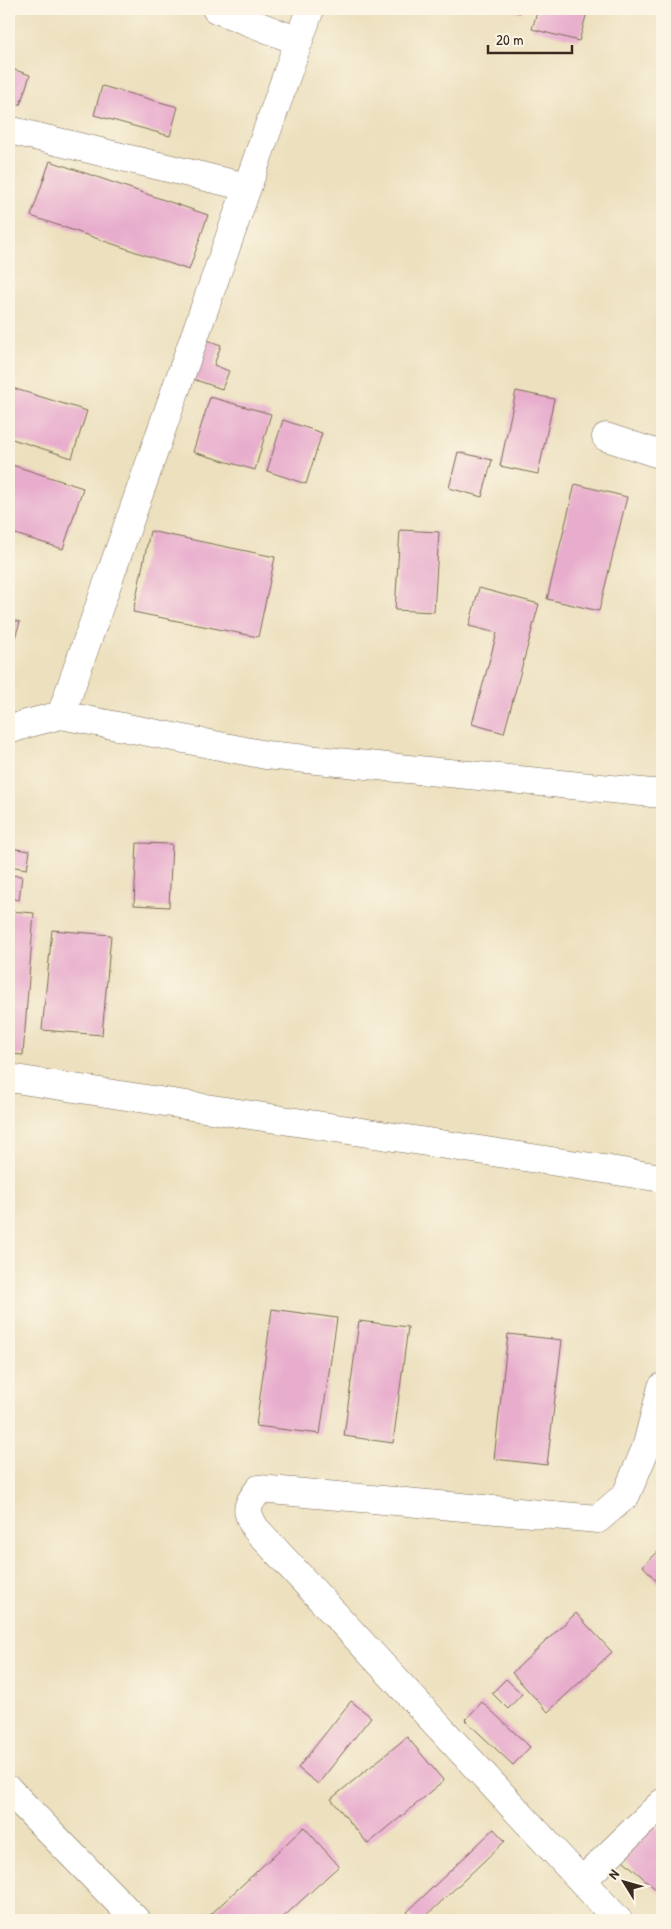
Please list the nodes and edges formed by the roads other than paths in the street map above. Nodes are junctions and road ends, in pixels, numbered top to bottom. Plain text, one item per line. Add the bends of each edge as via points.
1 (216, 9) edge
2 (310, 9) edge
3 (298, 41) junction
4 (9, 130) edge
5 (247, 187) junction
6 (606, 437) dead end
7 (662, 455) edge
8 (61, 715) junction
9 (9, 730) edge
10 (662, 794) edge
11 (9, 1078) edge
12 (662, 1178) edge
13 (662, 1387) edge
14 (9, 1790) edge
15 (662, 1803) edge
16 (582, 1881) junction
17 (136, 1920) edge
18 (618, 1920) edge

1 - 3 street
2 - 3 street
3 - 5 street
4 - 5 street
5 - 8 street
6 - 7 street
8 - 9 street
8 - 10 street via 266,755
11 - 12 street
13 - 16 street via 646,1448 626,1495 598,1519 259,1489 248,1504 247,1514 254,1528
14 - 17 street
15 - 16 street
16 - 18 street

